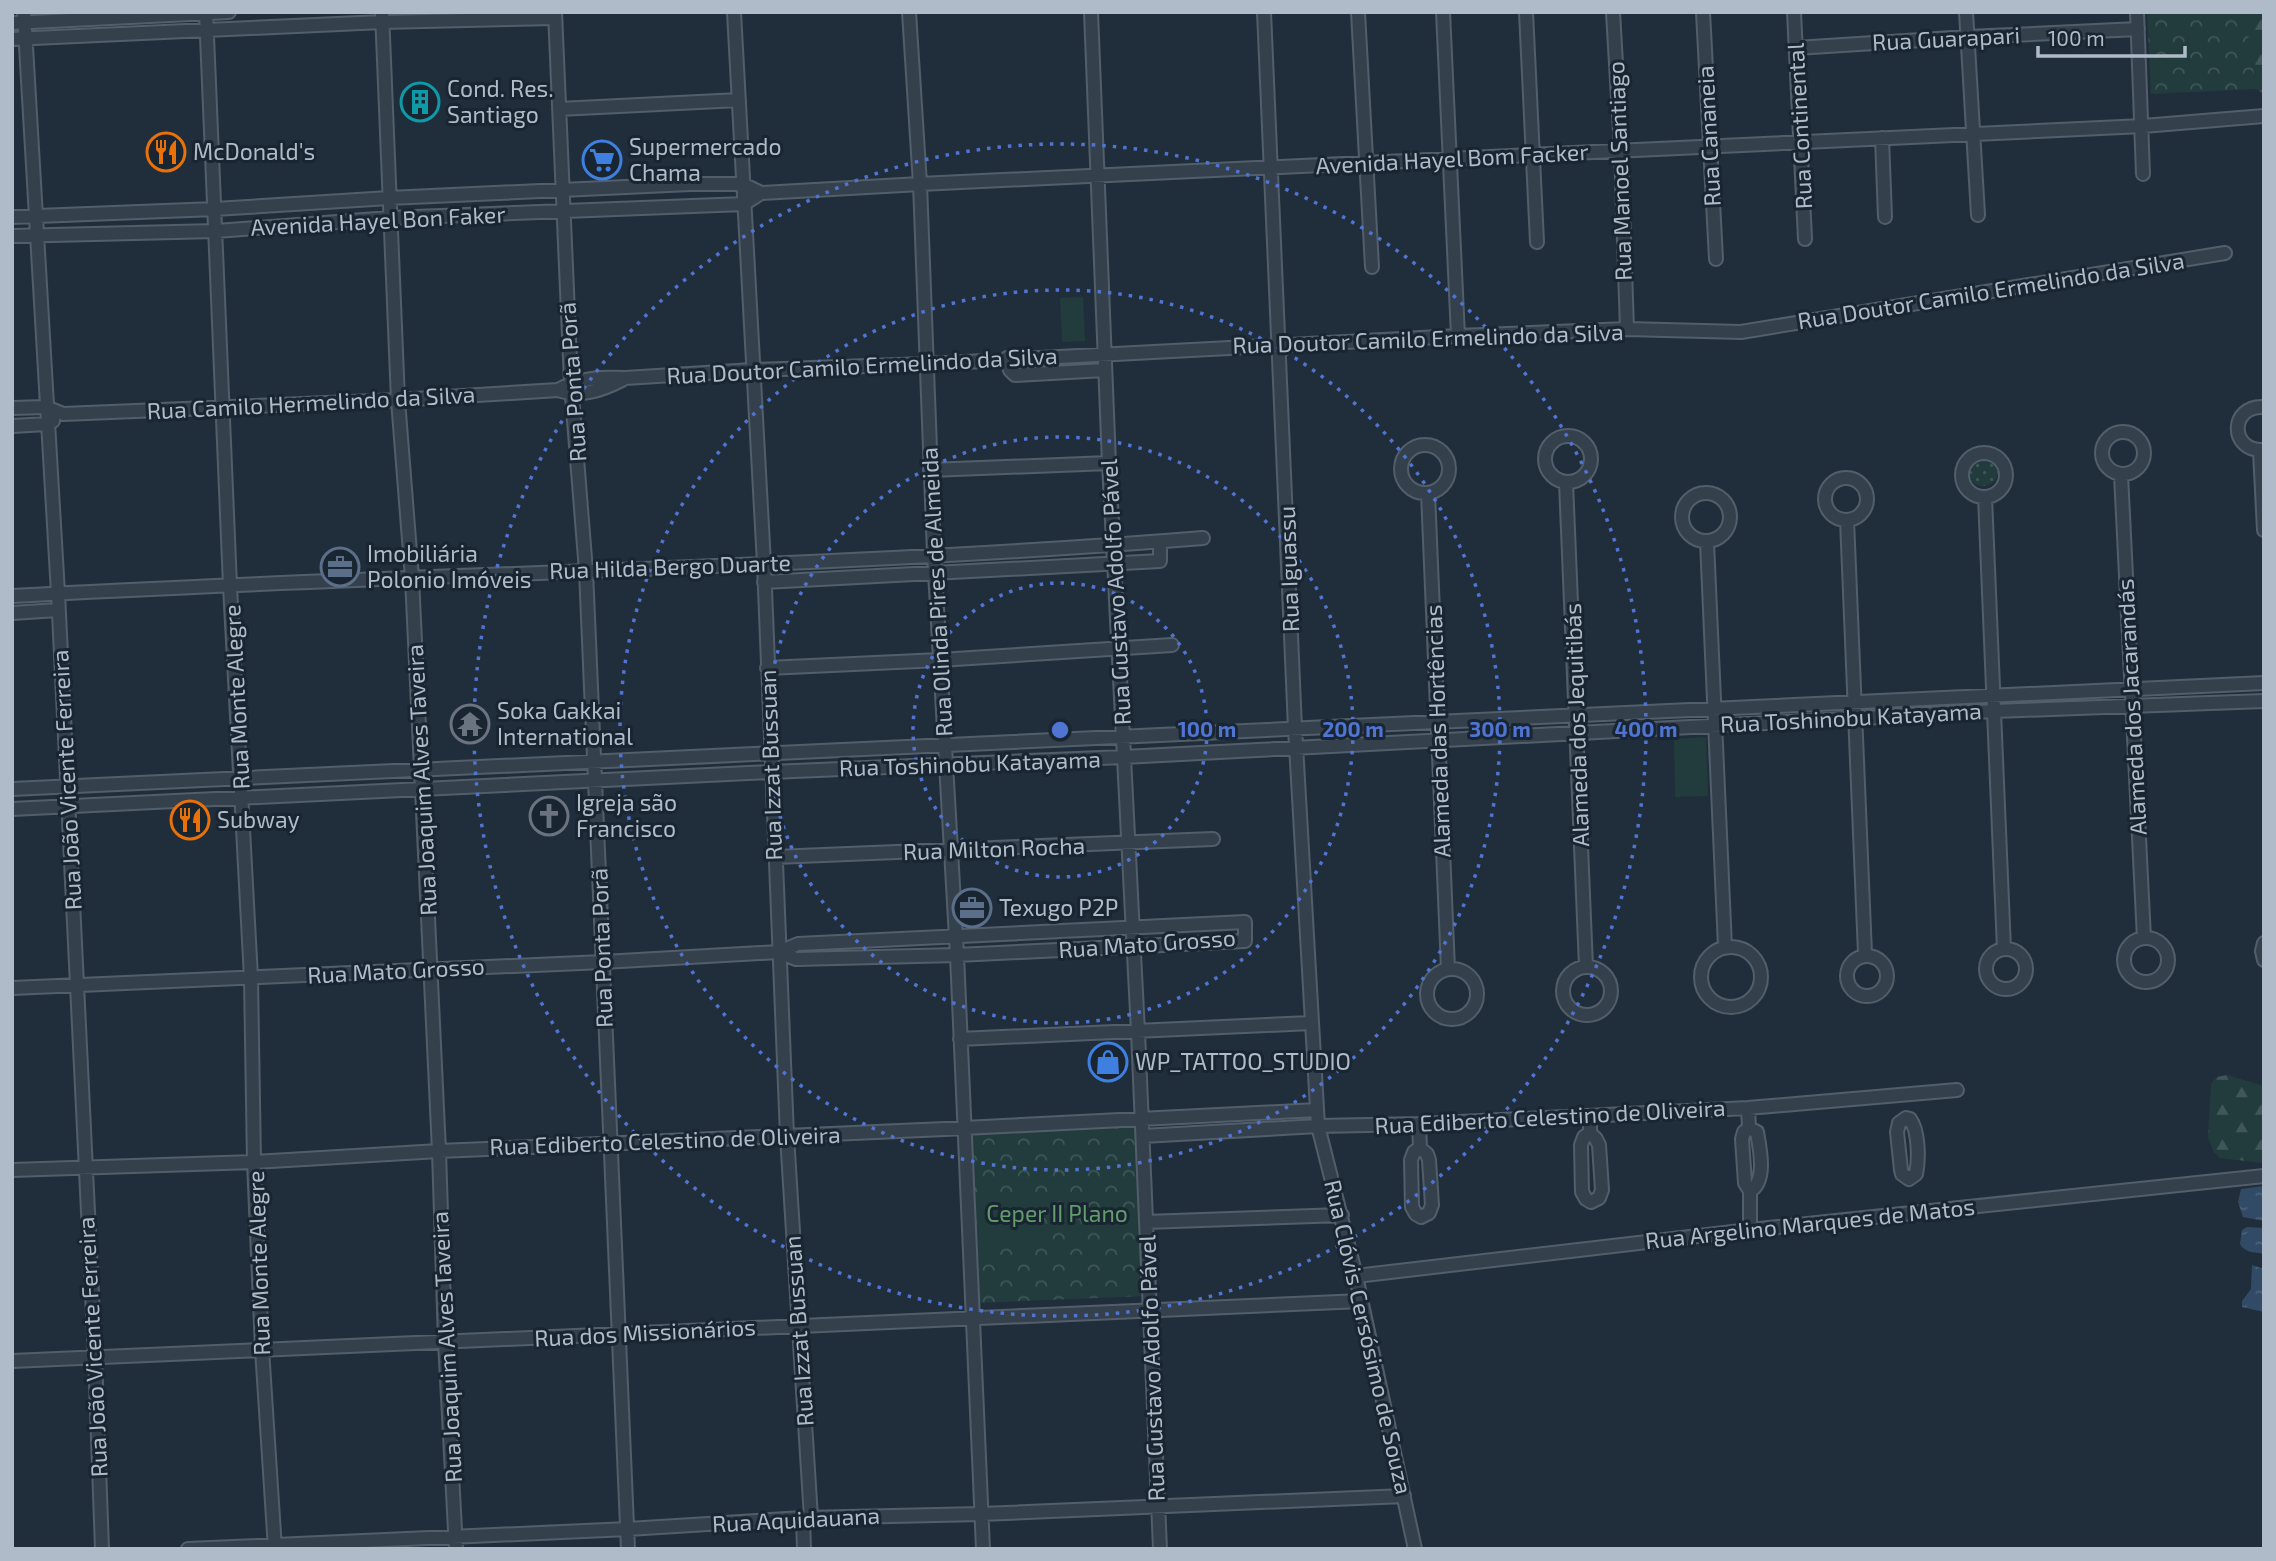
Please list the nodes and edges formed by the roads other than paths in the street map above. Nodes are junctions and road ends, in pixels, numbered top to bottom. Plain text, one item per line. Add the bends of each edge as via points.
1 (229, 12) edge
2 (734, 12) edge
3 (909, 12) edge
4 (1091, 12) edge
5 (1264, 12) edge
6 (1358, 12) edge
7 (1443, 12) edge
8 (1526, 12) edge
9 (1613, 12) edge
10 (1703, 12) edge
11 (1794, 12) edge
12 (1966, 12) edge
13 (2137, 12) edge
14 (206, 13) edge
15 (555, 15) edge
16 (382, 17) edge
17 (20, 19) edge
18 (2138, 29) junction
19 (207, 31) junction
20 (1968, 37) junction
21 (19, 39) edge
22 (1796, 48) junction
23 (739, 100) junction
24 (559, 109) junction
25 (2264, 117) edge
26 (2143, 126) junction
27 (1973, 134) junction
28 (1882, 138) junction
29 (1801, 143) junction
30 (1710, 145) junction
31 (1621, 150) junction
32 (1532, 157) junction
33 (1451, 159) junction
34 (1368, 162) junction
35 (1272, 168) junction
36 (2143, 174) dead end
37 (1098, 175) junction
38 (743, 184) junction
39 (920, 184) junction
40 (563, 191) junction
41 (761, 193) junction
42 (389, 198) junction
43 (744, 204) junction
44 (215, 209) junction
45 (564, 212) junction
46 (1978, 215) dead end
47 (35, 216) junction
48 (12, 217) edge
49 (1885, 217) dead end
50 (390, 218) junction
51 (216, 231) junction
52 (12, 236) edge
53 (36, 236) junction
54 (1805, 239) dead end
55 (1536, 242) dead end
56 (2225, 253) dead end
57 (1716, 259) dead end
58 (1372, 267) dead end
59 (1627, 329) junction
60 (1458, 336) junction
61 (1279, 345) junction
62 (1105, 353) junction
63 (1007, 358) junction
64 (926, 364) junction
65 (753, 370) junction
66 (1105, 370) junction
67 (571, 389) junction
68 (398, 400) junction
69 (46, 407) junction
70 (223, 407) junction
71 (2264, 407) edge
72 (12, 408) edge
73 (63, 414) junction
74 (47, 424) junction
75 (12, 426) edge
76 (2262, 451) edge
77 (1109, 463) junction
78 (930, 470) junction
79 (2121, 475) dead end
80 (1566, 482) dead end
81 (1428, 493) dead end
82 (1985, 497) dead end
83 (1847, 520) dead end
84 (2264, 530) edge
85 (1203, 538) dead end
86 (1160, 542) junction
87 (1707, 542) dead end
88 (1115, 545) junction
89 (934, 555) junction
90 (764, 564) junction
91 (1116, 564) junction
92 (586, 571) junction
93 (935, 572) junction
94 (412, 578) junction
95 (764, 582) junction
96 (230, 586) junction
97 (58, 593) junction
98 (12, 596) edge
99 (58, 610) junction
100 (12, 613) edge
101 (1172, 645) dead end
102 (1118, 649) junction
103 (940, 660) junction
104 (767, 668) junction
105 (2264, 682) edge
106 (2132, 689) junction
107 (1994, 696) junction
108 (2264, 701) edge
109 (1856, 702) junction
110 (2132, 706) junction
111 (1716, 707) junction
112 (1995, 711) junction
113 (1577, 714) junction
114 (1856, 719) junction
115 (1439, 722) junction
116 (1716, 725) junction
117 (1295, 728) junction
118 (1578, 732) junction
119 (1209, 733) junction
120 (1123, 737) junction
121 (1440, 740) junction
122 (946, 746) junction
123 (1297, 747) junction
124 (1210, 752) junction
125 (770, 754) junction
126 (1124, 758) junction
127 (595, 762) junction
128 (947, 765) junction
129 (421, 769) junction
130 (771, 772) junction
131 (242, 779) junction
132 (596, 781) junction
133 (66, 788) junction
134 (12, 789) edge
135 (422, 789) junction
136 (243, 798) junction
137 (67, 807) junction
138 (12, 809) edge
139 (1213, 839) dead end
140 (1129, 843) junction
141 (951, 851) junction
142 (775, 857) junction
143 (1133, 928) junction
144 (956, 936) junction
145 (2144, 938) dead end
146 (2264, 943) edge
147 (1134, 947) junction
148 (1725, 947) junction
149 (2004, 949) dead end
150 (779, 951) junction
151 (1866, 954) dead end
152 (957, 955) junction
153 (2264, 960) edge
154 (603, 962) junction
155 (1586, 967) dead end
156 (1448, 969) junction
157 (431, 970) junction
158 (251, 978) junction
159 (77, 986) junction
160 (12, 988) edge
161 (1311, 1023) junction
162 (1138, 1032) junction
163 (960, 1039) junction
164 (1957, 1090) dead end
165 (1906, 1094) junction
166 (1748, 1108) junction
167 (1317, 1110) junction
168 (1590, 1117) junction
169 (1906, 1118) dead end
170 (1142, 1119) junction
171 (1419, 1124) junction
172 (1318, 1126) junction
173 (964, 1128) junction
174 (1590, 1133) junction
175 (787, 1136) junction
176 (1143, 1136) junction
177 (610, 1144) junction
178 (1420, 1148) junction
179 (439, 1151) junction
180 (254, 1162) junction
181 (85, 1167) junction
182 (12, 1170) edge
183 (2264, 1176) edge
184 (1342, 1215) junction
185 (1146, 1222) junction
186 (1750, 1230) junction
187 (1356, 1276) junction
188 (1362, 1301) junction
189 (1149, 1310) junction
190 (972, 1319) junction
191 (798, 1326) junction
192 (619, 1335) junction
193 (444, 1341) junction
194 (262, 1349) junction
195 (95, 1356) junction
196 (12, 1361) edge
197 (1404, 1496) junction
198 (1158, 1506) junction
199 (981, 1514) junction
200 (807, 1518) junction
201 (628, 1529) junction
202 (456, 1543) edge
203 (275, 1546) edge
204 (102, 1549) edge
205 (188, 1549) edge
206 (628, 1549) edge
207 (804, 1549) edge
208 (983, 1549) edge
209 (1160, 1549) edge
210 (1415, 1549) edge

1 - 14 street
2 - 23 street, Rua Izzat Bussuan
3 - 39 street, Rua Olinda Pires de Almeida
4 - 37 street, Rua Gustavo Adolfo Pável
5 - 35 street, Rua Iguassu
6 - 34 street
7 - 33 street
8 - 32 street
9 - 31 street, Rua Manoel Santiago
10 - 30 street, Rua Cananeia
11 - 22 street, Rua Continental
12 - 20 street
13 - 18 street
14 - 17 street
14 - 19 street, Rua Monte Alegre
15 - 16 street
15 - 24 street, Rua Ponta Porã
16 - 19 street
16 - 42 street, Rua Joaquim Alves Taveira
17 - 21 street, Rua João Vicente Ferreira
18 - 20 street, Rua Guarapari
18 - 26 street
19 - 21 street
19 - 44 street, Rua Monte Alegre
20 - 22 street, Rua Guarapari
20 - 27 street
21 - 47 street, Rua João Vicente Ferreira
22 - 29 street, Rua Continental
23 - 24 street
23 - 38 street, Rua Izzat Bussuan
24 - 40 street, Rua Ponta Porã
25 - 26 street
26 - 27 street, Avenida Hayel Bom Facker
26 - 36 street
27 - 28 street, Avenida Hayel Bom Facker
27 - 46 street
28 - 29 street, Avenida Hayel Bom Facker
28 - 49 street
29 - 30 street, Avenida Hayel Bom Facker
29 - 54 street, Rua Continental
30 - 31 street, Avenida Hayel Bom Facker
30 - 57 street, Rua Cananeia
31 - 32 street, Avenida Hayel Bom Facker
31 - 59 street, Rua Manoel Santiago
32 - 33 street, Avenida Hayel Bom Facker
32 - 55 street
33 - 34 street, Avenida Hayel Bom Facker
33 - 60 street
34 - 35 street, Avenida Hayel Bom Facker
34 - 58 street
35 - 37 street, Avenida Hayel Bom Facker
35 - 61 street, Rua Iguassu
37 - 39 street, Avenida Hayel Bom Facker
37 - 62 street, Rua Gustavo Adolfo Pável
38 - 40 street
38 - 41 street, Avenida Hayel Bom Facker
38 - 43 street, Rua Izzat Bussuan
39 - 41 street, Avenida Hayel Bom Facker
39 - 64 street, Rua Olinda Pires de Almeida
40 - 42 street
40 - 45 street, Rua Ponta Porã
41 - 43 street, Avenida Hayel Bom Facker
42 - 44 street
42 - 50 street, Rua Joaquim Alves Taveira
43 - 45 street, Avenida Hayel Bon Faker
43 - 65 street, Rua Izzat Bussuan
44 - 47 street
44 - 51 street, Rua Monte Alegre
45 - 50 street, Avenida Hayel Bon Faker
45 - 67 street, Rua Ponta Porã
47 - 48 street
47 - 53 street, Rua João Vicente Ferreira
50 - 51 street, Avenida Hayel Bon Faker
50 - 68 street, Rua Joaquim Alves Taveira
51 - 53 street, Avenida Hayel Bon Faker
51 - 70 street, Rua Monte Alegre
52 - 53 street, Avenida Hayel Bon Faker
53 - 69 street, Rua João Vicente Ferreira
56 - 59 street, Rua Doutor Camilo Ermelindo da Silva via 1741,332
59 - 60 street, Rua Doutor Camilo Ermelindo da Silva
60 - 61 street, Rua Doutor Camilo Ermelindo da Silva
61 - 62 street, Rua Doutor Camilo Ermelindo da Silva
61 - 117 street, Rua Iguassu
62 - 63 street, Rua Doutor Camilo Ermelindo da Silva
62 - 66 street, Rua Gustavo Adolfo Pável
63 - 64 street, Rua Doutor Camilo Ermelindo da Silva
63 - 66 street via 1015,375
64 - 65 street, Rua Doutor Camilo Ermelindo da Silva
64 - 78 street, Rua Olinda Pires de Almeida
65 - 67 street, Rua Doutor Camilo Ermelindo da Silva via 625,378 602,390
65 - 90 street, Rua Izzat Bussuan
66 - 77 street, Rua Gustavo Adolfo Pável
67 - 68 street, Rua Camilo Hermelindo da Silva
67 - 92 street, Rua Ponta Porã
68 - 70 street, Rua Camilo Hermelindo da Silva
68 - 94 street, Rua Joaquim Alves Taveira
69 - 72 street
69 - 73 street, Rua Camilo Hermelindo da Silva
69 - 74 street, Rua João Vicente Ferreira
70 - 73 street, Rua Camilo Hermelindo da Silva
70 - 96 street, Rua Monte Alegre
71 - 76 street via 2244,413 2238,426 2241,441
73 - 74 street, Rua Camilo Hermelindo da Silva
74 - 75 street
74 - 97 street, Rua João Vicente Ferreira
76 - 84 street
77 - 78 street
77 - 88 street, Rua Gustavo Adolfo Pável
78 - 89 street, Rua Olinda Pires de Almeida
79 - 106 street, Alameda dos Jacarandás
80 - 113 street, Alameda dos Jequitibás
81 - 115 street, Alameda das Hortências
82 - 107 street
83 - 109 street
85 - 86 street, Rua Hilda Bergo Duarte
86 - 88 street, Rua Hilda Bergo Duarte
86 - 91 street, Rua Hilda Bergo Duarte via 1160,561
87 - 111 street
88 - 89 street, Rua Hilda Bergo Duarte
88 - 91 street, Rua Gustavo Adolfo Pável
89 - 90 street, Rua Hilda Bergo Duarte
89 - 93 street, Rua Olinda Pires de Almeida
90 - 92 street, Rua Hilda Bergo Duarte
90 - 95 street, Rua Izzat Bussuan
91 - 93 street, Rua Hilda Bergo Duarte
91 - 102 street, Rua Gustavo Adolfo Pável
92 - 94 street, Rua Hilda Bergo Duarte
92 - 127 street, Rua Ponta Porã
93 - 95 street, Rua Hilda Bergo Duarte
93 - 103 street, Rua Olinda Pires de Almeida
94 - 96 street, Rua Hilda Bergo Duarte
94 - 129 street, Rua Joaquim Alves Taveira
95 - 104 street, Rua Izzat Bussuan
96 - 97 street, Rua Hilda Bergo Duarte
96 - 131 street, Rua Monte Alegre
97 - 98 street, Rua Hilda Bergo Duarte
97 - 99 street, Rua João Vicente Ferreira
99 - 100 street
99 - 133 street, Rua João Vicente Ferreira
101 - 102 street
102 - 103 street
102 - 120 street, Rua Gustavo Adolfo Pável
103 - 104 street
103 - 122 street, Rua Olinda Pires de Almeida
104 - 125 street, Rua Izzat Bussuan
105 - 106 street, Rua Toshinobu Katayama
106 - 107 street, Rua Toshinobu Katayama
106 - 110 street, Alameda dos Jacarandás
107 - 109 street, Rua Toshinobu Katayama
107 - 112 street
108 - 110 street, Rua Toshinobu Katayama
109 - 111 street, Rua Toshinobu Katayama
109 - 114 street
110 - 112 street, Rua Toshinobu Katayama
110 - 145 street, Alameda dos Jacarandás
111 - 113 street, Rua Toshinobu Katayama
111 - 116 street
112 - 114 street, Rua Toshinobu Katayama
112 - 149 street
113 - 115 street, Rua Toshinobu Katayama
113 - 118 street, Alameda dos Jequitibás
114 - 116 street, Rua Toshinobu Katayama
114 - 151 street
115 - 117 street, Rua Toshinobu Katayama
115 - 121 street, Alameda das Hortências
116 - 118 street, Rua Toshinobu Katayama
116 - 148 street
117 - 119 street, Rua Toshinobu Katayama
117 - 123 street, Rua Iguassu
118 - 121 street, Rua Toshinobu Katayama
118 - 155 street, Alameda dos Jequitibás
119 - 120 street, Rua Toshinobu Katayama
119 - 124 street
120 - 122 street, Rua Toshinobu Katayama
120 - 126 street, Rua Gustavo Adolfo Pável
121 - 123 street, Rua Toshinobu Katayama
121 - 156 street, Alameda das Hortências
122 - 125 street, Rua Toshinobu Katayama
122 - 128 street, Rua Olinda Pires de Almeida
123 - 124 street, Rua Toshinobu Katayama
123 - 161 street, Rua Iguassu
124 - 126 street, Rua Toshinobu Katayama
125 - 127 street, Rua Toshinobu Katayama
125 - 130 street, Rua Izzat Bussuan
126 - 128 street, Rua Toshinobu Katayama
126 - 140 street, Rua Gustavo Adolfo Pável
127 - 129 street, Rua Toshinobu Katayama
127 - 132 street, Rua Ponta Porã
128 - 130 street, Rua Toshinobu Katayama
128 - 141 street, Rua Olinda Pires de Almeida
129 - 131 street, Rua Toshinobu Katayama
129 - 135 street, Rua Joaquim Alves Taveira
130 - 132 street, Rua Toshinobu Katayama
130 - 142 street, Rua Izzat Bussuan
131 - 133 street, Rua Toshinobu Katayama
131 - 136 street, Rua Monte Alegre
132 - 135 street, Rua Toshinobu Katayama
132 - 154 street, Rua Ponta Porã
133 - 134 street, Rua Toshinobu Katayama
133 - 137 street, Rua João Vicente Ferreira
135 - 136 street, Rua Toshinobu Katayama
135 - 157 street, Rua Joaquim Alves Taveira
136 - 137 street, Rua Toshinobu Katayama
136 - 158 street, Rua Monte Alegre
137 - 138 street, Rua Toshinobu Katayama
137 - 159 street, Rua João Vicente Ferreira
139 - 140 street, Rua Milton Rocha
140 - 141 street, Rua Milton Rocha
140 - 143 street, Rua Gustavo Adolfo Pável
141 - 142 street, Rua Milton Rocha
141 - 144 street, Rua Olinda Pires de Almeida
142 - 150 street, Rua Izzat Bussuan
143 - 144 street, Rua Mato Grosso
143 - 147 street, Rua Gustavo Adolfo Pável
143 - 147 street, Rua Mato Grosso via 1245,922 1245,941
144 - 150 street, Rua Mato Grosso via 798,944
144 - 152 street, Rua Olinda Pires de Almeida
146 - 153 street
147 - 152 street, Rua Mato Grosso
147 - 162 street, Rua Gustavo Adolfo Pável
148 - 148 street via 1709,956 1702,983 1711,999 1738,1006 1760,986 1759,965 1745,950
150 - 152 street, Rua Mato Grosso via 796,959
150 - 154 street, Rua Mato Grosso
150 - 175 street, Rua Izzat Bussuan
152 - 163 street, Rua Olinda Pires de Almeida
154 - 157 street, Rua Mato Grosso
154 - 177 street, Rua Ponta Porã
156 - 156 street via 1428,985 1428,1002 1439,1016 1456,1019 1471,1011 1477,989 1463,971
157 - 158 street, Rua Mato Grosso
157 - 179 street, Rua Joaquim Alves Taveira
158 - 159 street, Rua Mato Grosso
158 - 180 street, Rua Monte Alegre
159 - 160 street, Rua Mato Grosso
159 - 181 street, Rua João Vicente Ferreira
161 - 162 street
161 - 167 street, Rua Iguassu
162 - 163 street
162 - 170 street, Rua Gustavo Adolfo Pável
163 - 173 street, Rua Olinda Pires de Almeida
164 - 165 street, Rua Ediberto Celestino de Oliveira
165 - 166 street, Rua Ediberto Celestino de Oliveira
165 - 169 street
166 - 168 street, Rua Ediberto Celestino de Oliveira
166 - 186 street via 1749,1128 1742,1139
167 - 170 street, Rua Ediberto Celestino de Oliveira
167 - 172 street, Rua Iguassu
168 - 171 street, Rua Ediberto Celestino de Oliveira
168 - 174 street
170 - 173 street, Rua Ediberto Celestino de Oliveira
170 - 176 street, Rua Gustavo Adolfo Pável
171 - 172 street, Rua Ediberto Celestino de Oliveira
171 - 178 street
172 - 176 street, Rua Ediberto Celestino de Oliveira
172 - 184 street, Rua Clóvis Cersósimo de Souza
173 - 175 street, Rua Ediberto Celestino de Oliveira
173 - 190 street, Rua Olinda Pires de Almeida
174 - 174 street via 1581,1145 1582,1192 1591,1202 1602,1190 1599,1145
175 - 177 street, Rua Ediberto Celestino de Oliveira
175 - 191 street, Rua Izzat Bussuan
176 - 185 street, Rua Gustavo Adolfo Pável
177 - 179 street, Rua Ediberto Celestino de Oliveira
177 - 192 street, Rua Ponta Porã
178 - 178 street via 1411,1160 1412,1207 1421,1217 1432,1205 1429,1160
179 - 180 street, Rua Ediberto Celestino de Oliveira
179 - 193 street, Rua Joaquim Alves Taveira
180 - 181 street, Rua Ediberto Celestino de Oliveira
180 - 194 street, Rua Monte Alegre
181 - 182 street, Rua Ediberto Celestino de Oliveira
181 - 195 street, Rua João Vicente Ferreira
183 - 186 street, Rua Argelino Marques de Matos
184 - 185 street
184 - 187 street, Rua Clóvis Cersósimo de Souza
185 - 189 street, Rua Gustavo Adolfo Pável
186 - 187 street, Rua Argelino Marques de Matos
187 - 188 street, Rua Clóvis Cersósimo de Souza
188 - 189 street, Rua dos Missionários
188 - 197 street, Rua Clóvis Cersósimo de Souza
189 - 190 street, Rua dos Missionários
189 - 198 street, Rua Gustavo Adolfo Pável
190 - 191 street, Rua dos Missionários
190 - 199 street, Rua Olinda Pires de Almeida
191 - 192 street, Rua dos Missionários
191 - 200 street, Rua Izzat Bussuan
192 - 193 street, Rua dos Missionários
192 - 201 street, Rua Ponta Porã
193 - 194 street, Rua dos Missionários
193 - 202 street, Rua Joaquim Alves Taveira
194 - 195 street, Rua dos Missionários
194 - 203 street, Rua Monte Alegre
195 - 196 street, Rua dos Missionários
195 - 204 street, Rua João Vicente Ferreira
197 - 198 street, Rua Aquidauana
197 - 210 street, Rua Clóvis Cersósimo de Souza
198 - 199 street, Rua Aquidauana
198 - 209 street, Rua Gustavo Adolfo Pável
199 - 200 street, Rua Aquidauana
199 - 208 street, Rua Olinda Pires de Almeida
200 - 201 street, Rua Aquidauana
200 - 207 street, Rua Izzat Bussuan
201 - 202 street, Rua Aquidauana
201 - 206 street, Rua Ponta Porã
202 - 203 street, Rua Aquidauana
203 - 205 street, Rua Aquidauana

